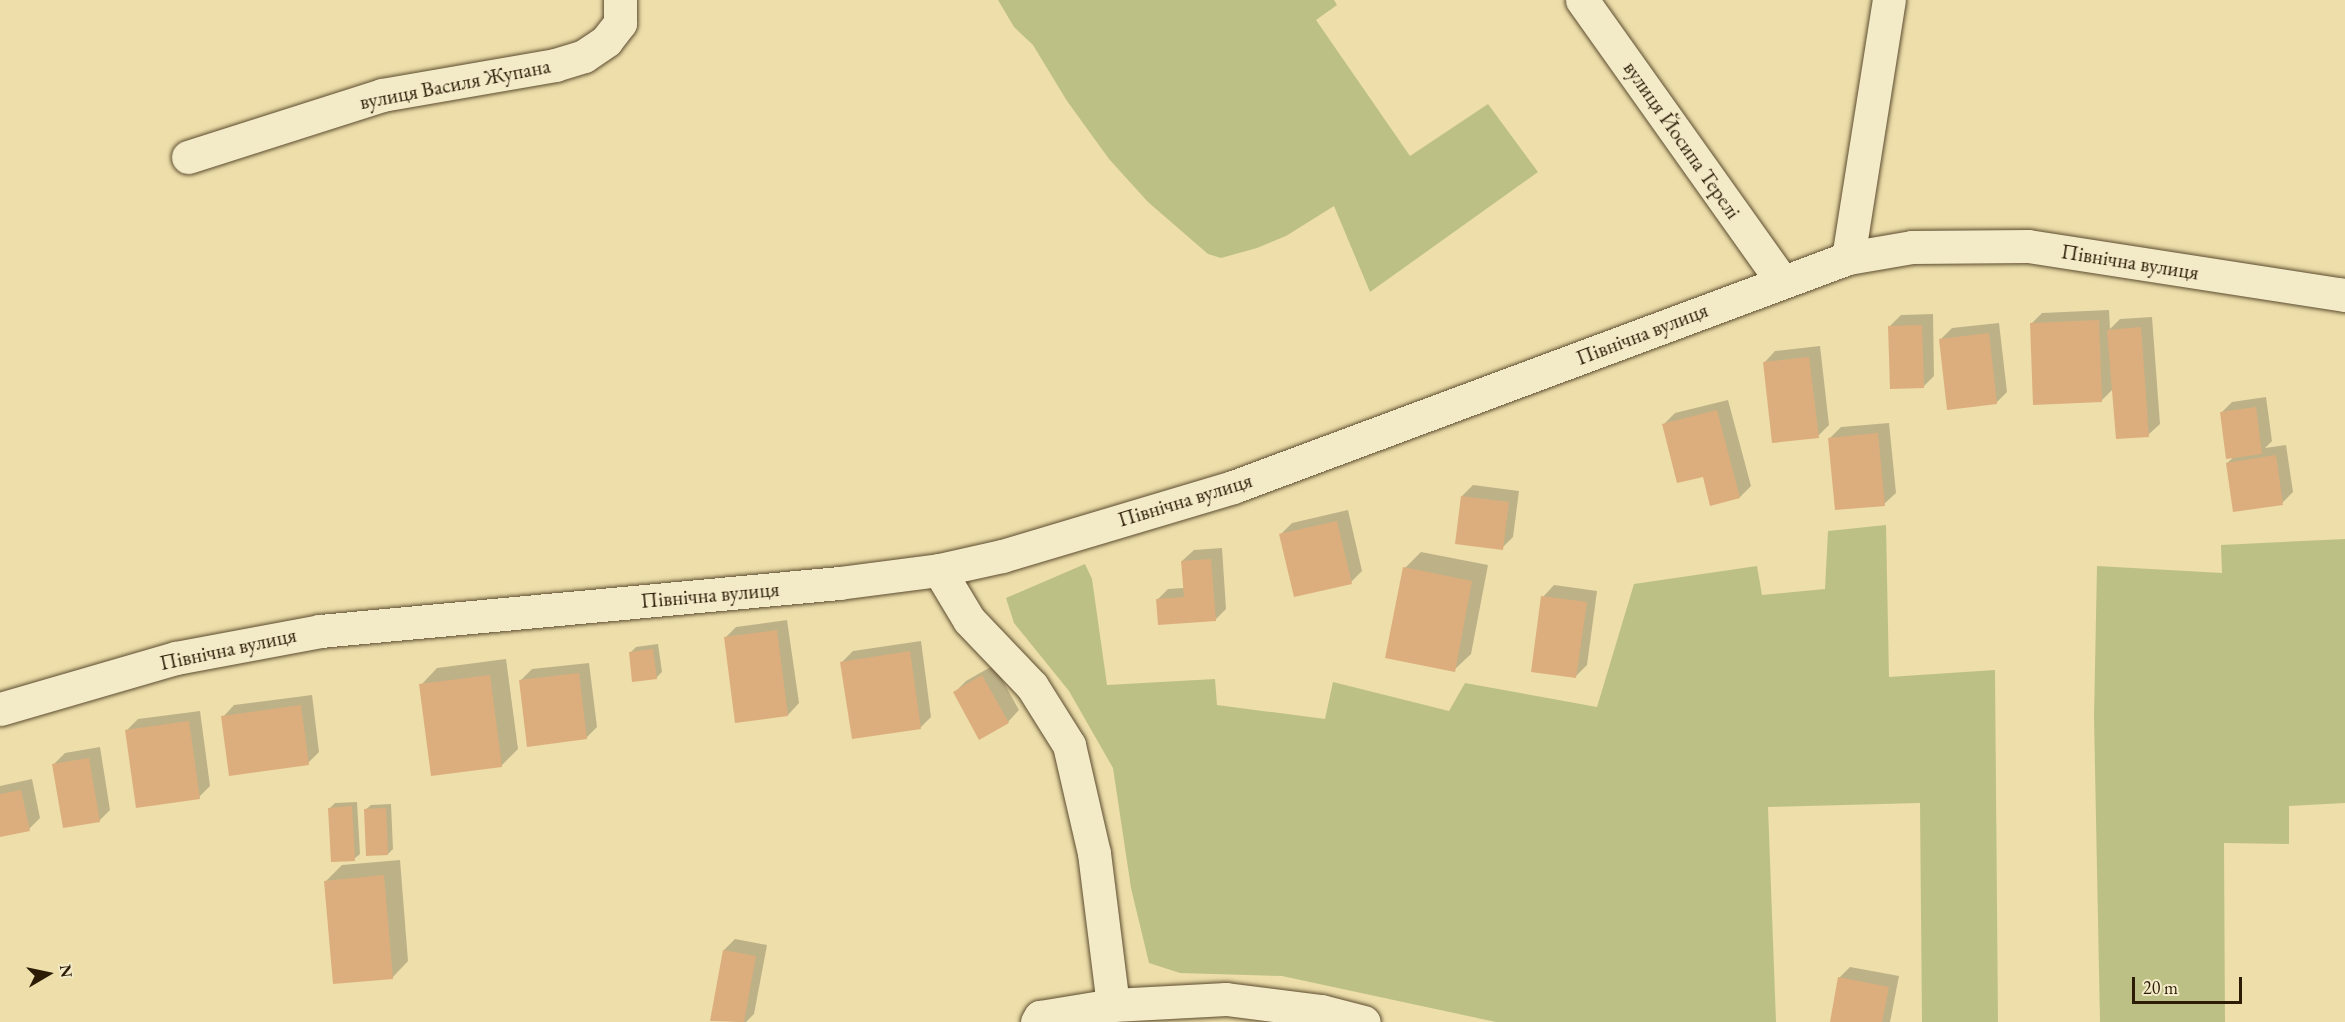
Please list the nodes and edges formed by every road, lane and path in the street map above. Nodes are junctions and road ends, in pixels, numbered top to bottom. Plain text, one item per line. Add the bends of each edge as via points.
1 (620, 0) edge
2 (1582, 0) edge
3 (1889, 0) edge
4 (188, 157) dead end
5 (1848, 258) junction
6 (1782, 281) junction
7 (2345, 295) edge
8 (939, 570) junction
9 (0, 709) edge
10 (1113, 1005) junction
11 (1226, 1010) edge
12 (1037, 1022) edge
13 (1364, 1022) edge

1 - 4 street, вулиця Василя Жупана via 620,22 606,42 584,56 555,65 382,95
2 - 6 street, вулиця Йосипа Терелі
3 - 5 street
5 - 6 street, Північна вулиця
5 - 7 street, Північна вулиця via 1912,247 2028,246
6 - 8 street, Північна вулиця via 1233,487 1002,556
8 - 9 street, Північна вулиця via 839,583 320,631 176,658
8 - 10 street via 969,620 1032,686 1069,745 1094,853
10 - 11 street
10 - 12 street via 1040,1017
11 - 13 street via 1321,1011

